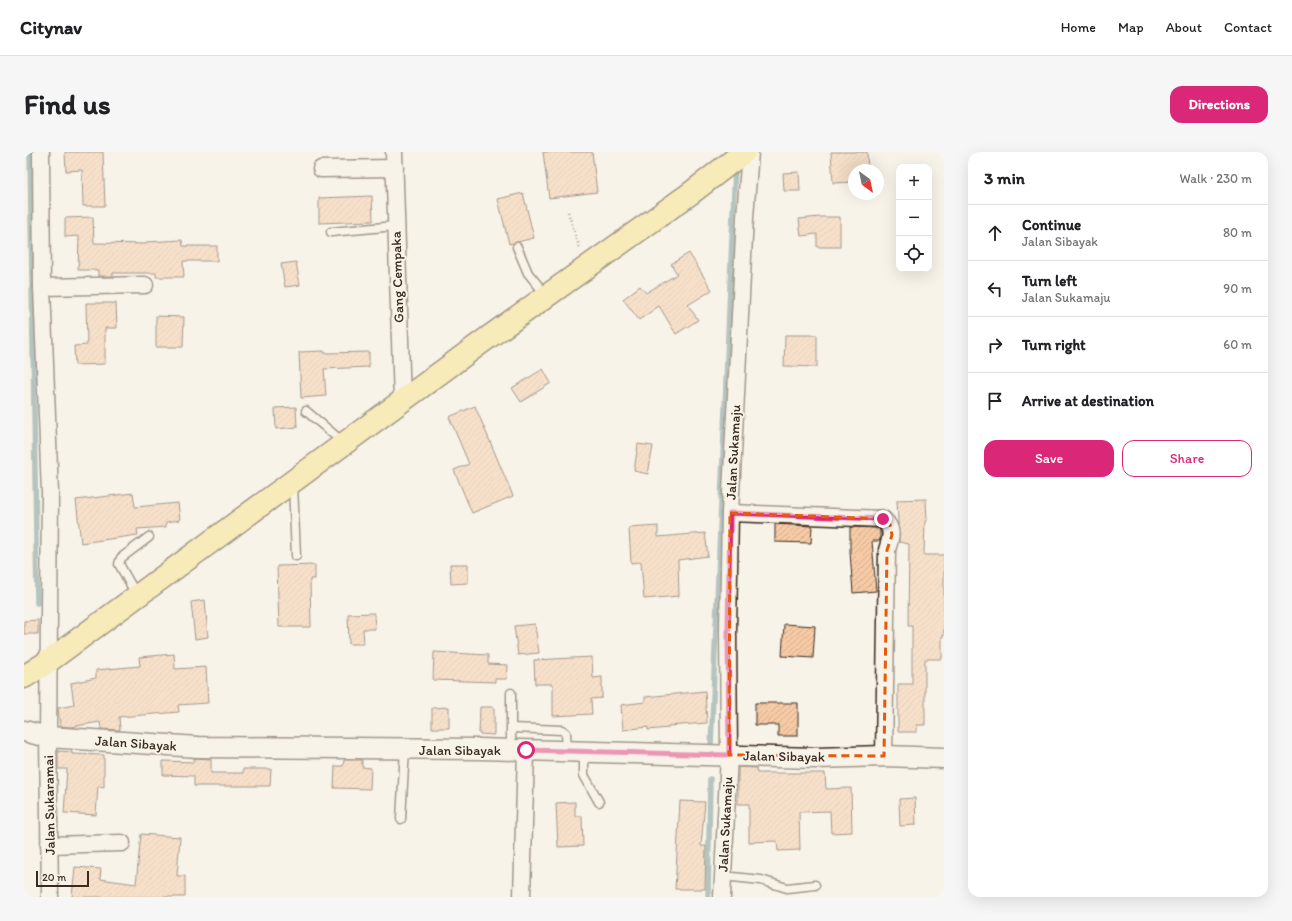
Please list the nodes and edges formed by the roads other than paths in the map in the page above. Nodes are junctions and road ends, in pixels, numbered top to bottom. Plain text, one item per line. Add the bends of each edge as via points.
1 (41, 152) edge
2 (394, 152) edge
3 (744, 152) edge
4 (750, 152) edge
5 (395, 168) junction
6 (321, 169) dead end
7 (395, 226) junction
8 (331, 232) dead end
9 (517, 247) dead end
10 (145, 285) dead end
11 (42, 287) junction
12 (546, 295) junction
13 (402, 402) junction
14 (306, 411) dead end
15 (345, 443) junction
16 (293, 481) junction
17 (730, 513) junction
18 (149, 537) dead end
19 (296, 556) dead end
20 (137, 596) junction
21 (49, 661) junction
22 (24, 677) edge
23 (511, 693) dead end
24 (512, 728) junction
25 (24, 731) edge
26 (48, 737) junction
27 (405, 749) junction
28 (519, 750) junction
29 (576, 752) junction
30 (729, 755) junction
31 (884, 756) junction
32 (944, 758) edge
33 (600, 802) dead end
34 (401, 819) dead end
35 (122, 843) dead end
36 (49, 845) junction
37 (723, 876) junction
38 (815, 885) dead end
39 (50, 897) edge
40 (522, 897) edge
41 (722, 897) edge

1 - 11 street
2 - 5 street, Gang Cempaka
3 - 12 main road via 586,269
4 - 17 street, Jalan Sukamaju
5 - 6 street
5 - 7 street, Gang Cempaka
7 - 8 lane
7 - 13 street, Gang Cempaka
9 - 12 lane via 528,273
10 - 11 street
11 - 21 street via 50,493
12 - 13 main road
13 - 15 main road
14 - 15 lane
15 - 16 main road
16 - 19 lane
16 - 20 main road
17 - 30 street, Jalan Sukamaju
17 - 31 street via 883,519 890,525 892,535 887,550
18 - 20 lane via 121,558 119,564
20 - 21 main road
21 - 22 main road
21 - 26 street
23 - 24 lane
24 - 28 lane
24 - 29 lane via 562,730
25 - 26 street, Jalan Sibayak
26 - 27 street, Jalan Sibayak via 198,747
26 - 36 street, Jalan Sukaramai
27 - 28 street, Jalan Sibayak
27 - 34 lane
28 - 29 street, Jalan Sibayak
28 - 40 street
29 - 30 street, Jalan Sibayak
29 - 33 lane via 584,774
30 - 31 street, Jalan Sibayak via 816,758
30 - 37 street, Jalan Sukamaju
31 - 32 street, Jalan Sibayak
35 - 36 street
36 - 39 street, Jalan Sukaramai
37 - 38 lane via 761,880 787,888
37 - 41 street, Jalan Sukamaju

